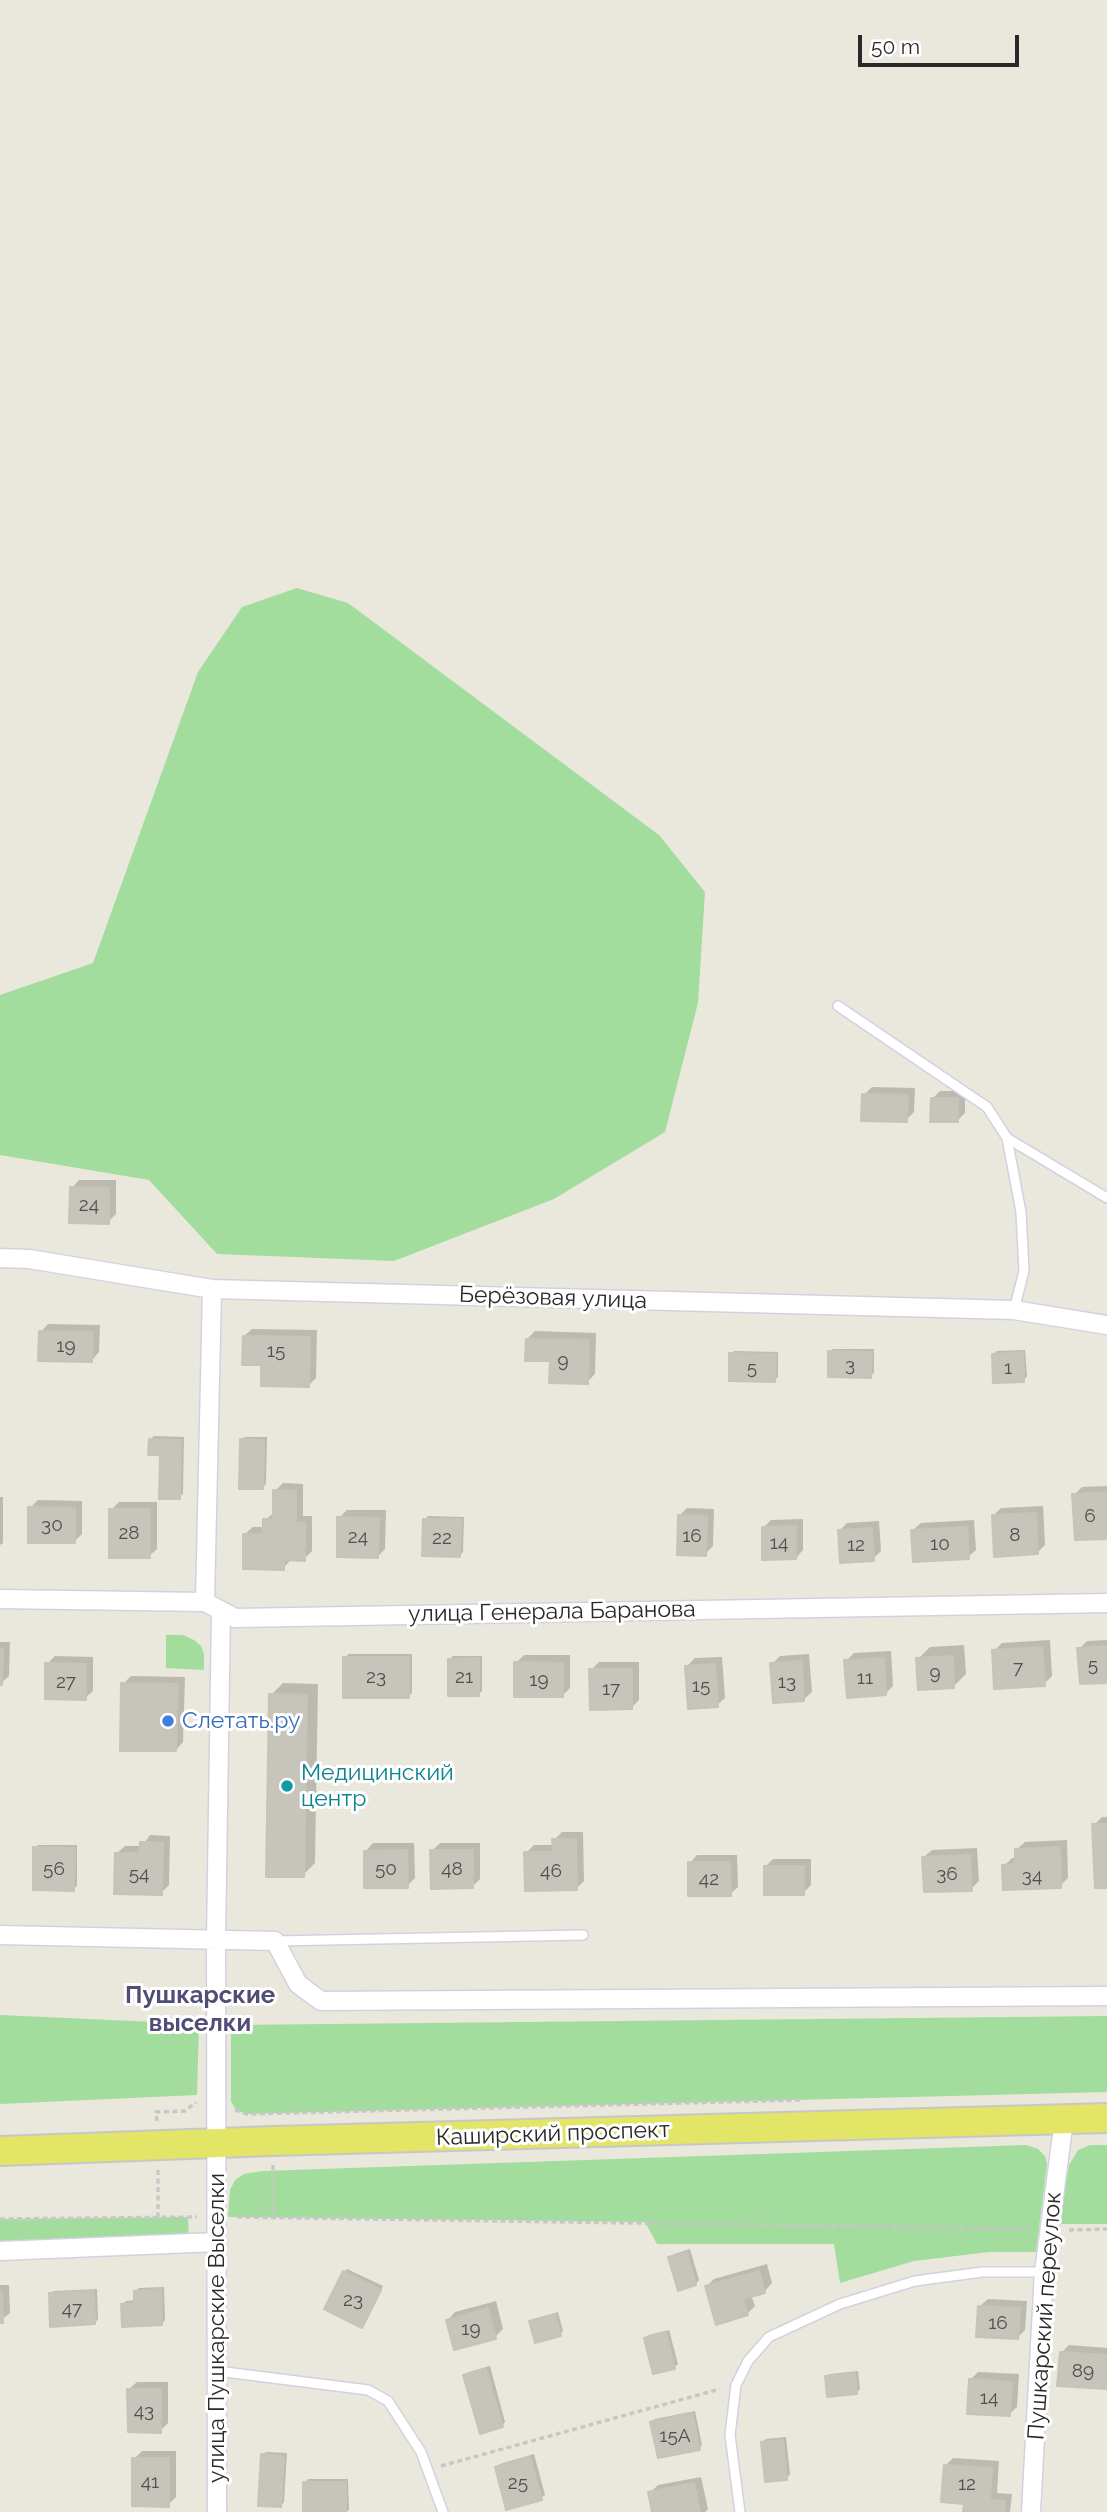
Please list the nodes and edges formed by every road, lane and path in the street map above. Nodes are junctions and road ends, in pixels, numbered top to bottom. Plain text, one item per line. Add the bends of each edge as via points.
1 (838, 1006) dead end
2 (1007, 1138) junction
3 (1107, 1198) edge
4 (0, 1258) edge
5 (212, 1289) junction
6 (1014, 1310) junction
7 (1107, 1325) edge
8 (0, 1600) edge
9 (205, 1602) junction
10 (1107, 1603) edge
11 (221, 1611) junction
12 (0, 1935) edge
13 (583, 1935) dead end
14 (216, 1941) junction
15 (275, 1941) junction
16 (1107, 1996) edge
17 (1107, 2118) edge
18 (1063, 2120) junction
19 (217, 2145) junction
20 (0, 2151) edge
21 (217, 2217) junction
22 (0, 2219) edge
23 (1107, 2229) edge
24 (1049, 2230) junction
25 (217, 2242) junction
26 (0, 2250) edge
27 (1044, 2272) junction
28 (217, 2371) junction
29 (736, 2385) junction
30 (427, 2470) junction
31 (217, 2512) edge
32 (443, 2512) edge
33 (740, 2512) edge
34 (1031, 2512) edge

1 - 2 lane via 988,1107
2 - 3 lane
2 - 6 lane via 1021,1212 1024,1271
4 - 5 street, Берёзовая улица
5 - 6 street, Берёзовая улица
5 - 9 street
6 - 7 street, Берёзовая улица
8 - 9 street, улица Генерала Баранова
9 - 11 street, улица Генерала Баранова
10 - 11 street, улица Генерала Баранова via 235,1618
11 - 14 street, улица Пушкарские Выселки
12 - 14 street
13 - 15 lane
14 - 15 street
14 - 19 street, улица Пушкарские Выселки
15 - 16 street via 298,1984 321,2001
17 - 18 main road, Каширский проспект
18 - 19 main road, Каширский проспект
18 - 24 street, Пушкарский переулок
19 - 20 main road, Каширский проспект
19 - 21 street, улица Пушкарские Выселки
21 - 22 path
21 - 24 path
21 - 25 street, улица Пушкарские Выселки
23 - 24 path
24 - 27 street, Пушкарский переулок
25 - 26 street
25 - 28 street, улица Пушкарские Выселки
27 - 29 lane via 982,2272 915,2281 840,2304 769,2337 748,2361
27 - 34 street, Пушкарский переулок
28 - 30 lane via 368,2390 388,2401 421,2452
28 - 31 street, улица Пушкарские Выселки
29 - 30 path
29 - 33 lane via 730,2435
30 - 32 lane

